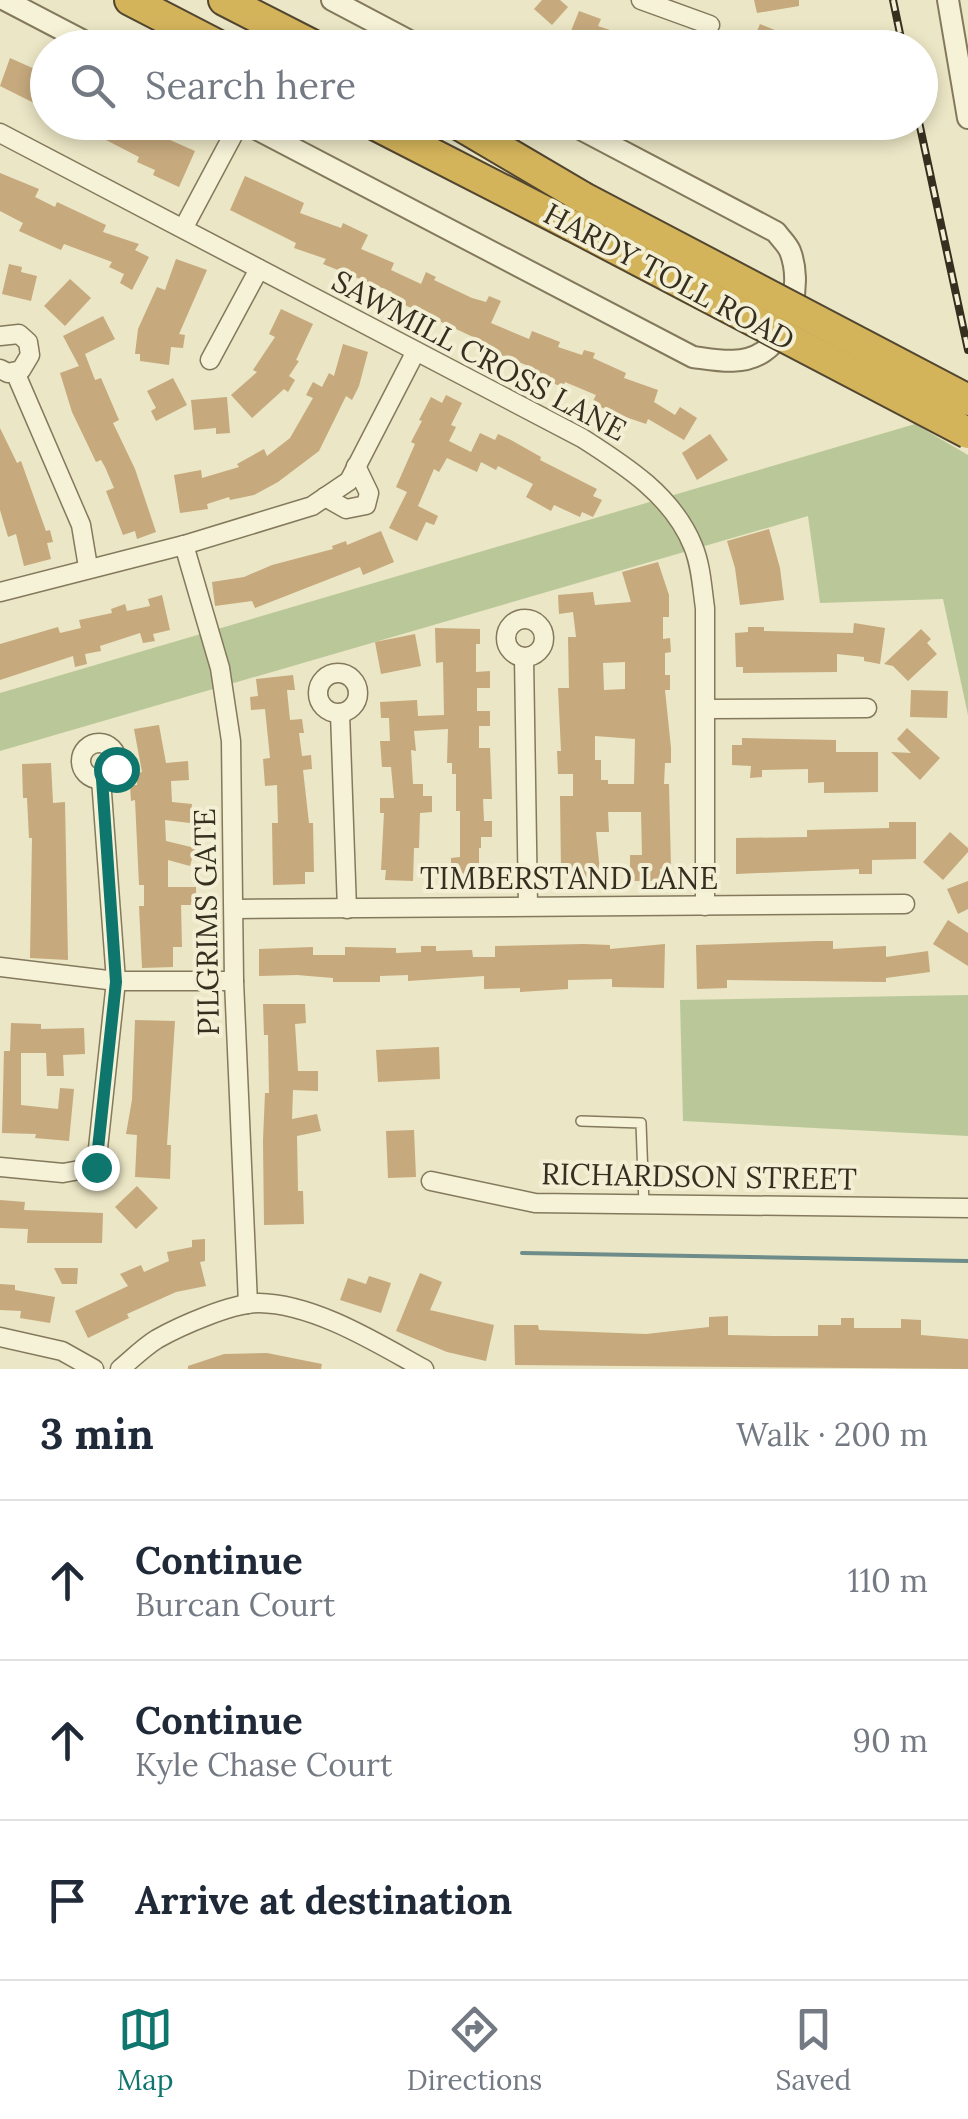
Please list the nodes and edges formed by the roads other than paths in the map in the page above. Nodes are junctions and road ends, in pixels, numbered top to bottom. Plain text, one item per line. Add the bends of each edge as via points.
1 (6, 0) edge
2 (130, 0) edge
3 (224, 0) edge
4 (270, 0) edge
5 (332, 0) edge
6 (641, 0) edge
7 (948, 0) edge
8 (710, 25) dead end
9 (64, 30) edge
10 (188, 30) edge
11 (283, 30) edge
12 (312, 30) edge
13 (390, 30) edge
14 (968, 118) edge
15 (0, 133) edge
16 (231, 140) edge
17 (276, 140) edge
18 (412, 140) edge
19 (480, 140) edge
20 (601, 140) edge
21 (576, 211) junction
22 (184, 227) junction
23 (260, 269) junction
24 (0, 336) edge
25 (415, 352) junction
26 (210, 360) dead end
27 (7, 371) edge
28 (968, 400) edge
29 (968, 434) edge
30 (356, 466) junction
31 (325, 497) junction
32 (184, 545) junction
33 (88, 567) junction
34 (0, 592) edge
35 (524, 657) dead end
36 (706, 708) junction
37 (867, 708) dead end
38 (340, 713) dead end
39 (102, 779) dead end
40 (905, 904) dead end
41 (528, 906) junction
42 (705, 906) junction
43 (234, 909) junction
44 (347, 909) junction
45 (0, 966) edge
46 (234, 980) junction
47 (116, 982) junction
48 (581, 1121) dead end
49 (0, 1167) edge
50 (431, 1181) dead end
51 (644, 1205) junction
52 (968, 1208) edge
53 (248, 1304) junction
54 (0, 1338) edge
55 (94, 1369) edge
56 (120, 1369) edge
57 (424, 1369) edge

1 - 9 street
2 - 10 highway
3 - 11 highway
4 - 12 highway
5 - 13 street
6 - 8 street
7 - 14 street
15 - 22 street, SAWMILL CROSS LANE
16 - 22 street
17 - 20 street via 693,357 734,362 764,352 790,319 795,276 776,232
18 - 21 highway, HARDY TOLL ROAD
19 - 21 highway, HARDY TOLL ROAD
21 - 28 highway, HARDY TOLL ROAD, bridge
21 - 29 highway, HARDY TOLL ROAD, bridge
22 - 23 street, SAWMILL CROSS LANE
23 - 25 street, SAWMILL CROSS LANE
23 - 26 street
24 - 27 street via 12,332 28,342 29,361
25 - 30 street
25 - 36 street, SAWMILL CROSS LANE via 582,438 658,494 693,544 701,573
27 - 33 street via 82,525
30 - 31 street via 349,481
30 - 31 street via 369,493 366,505 346,510
31 - 32 street
32 - 33 street
32 - 43 street, PILGRIMS GATE via 220,668 231,741
33 - 34 street
35 - 41 street
36 - 37 street
36 - 42 street, SAWMILL CROSS LANE
38 - 44 street
39 - 47 street
40 - 42 street, TIMBERSTAND LANE
41 - 42 street, TIMBERSTAND LANE
41 - 44 street, TIMBERSTAND LANE
43 - 44 street, TIMBERSTAND LANE
43 - 46 street, PILGRIMS GATE
45 - 47 street
46 - 47 street
46 - 53 street, PILGRIMS GATE
47 - 49 street via 96,1167 63,1173
48 - 51 lane via 641,1124
50 - 51 street, RICHARDSON STREET via 535,1203
51 - 52 street, RICHARDSON STREET
53 - 56 street via 155,1340
53 - 57 street via 287,1308 354,1330
54 - 55 street via 62,1351

